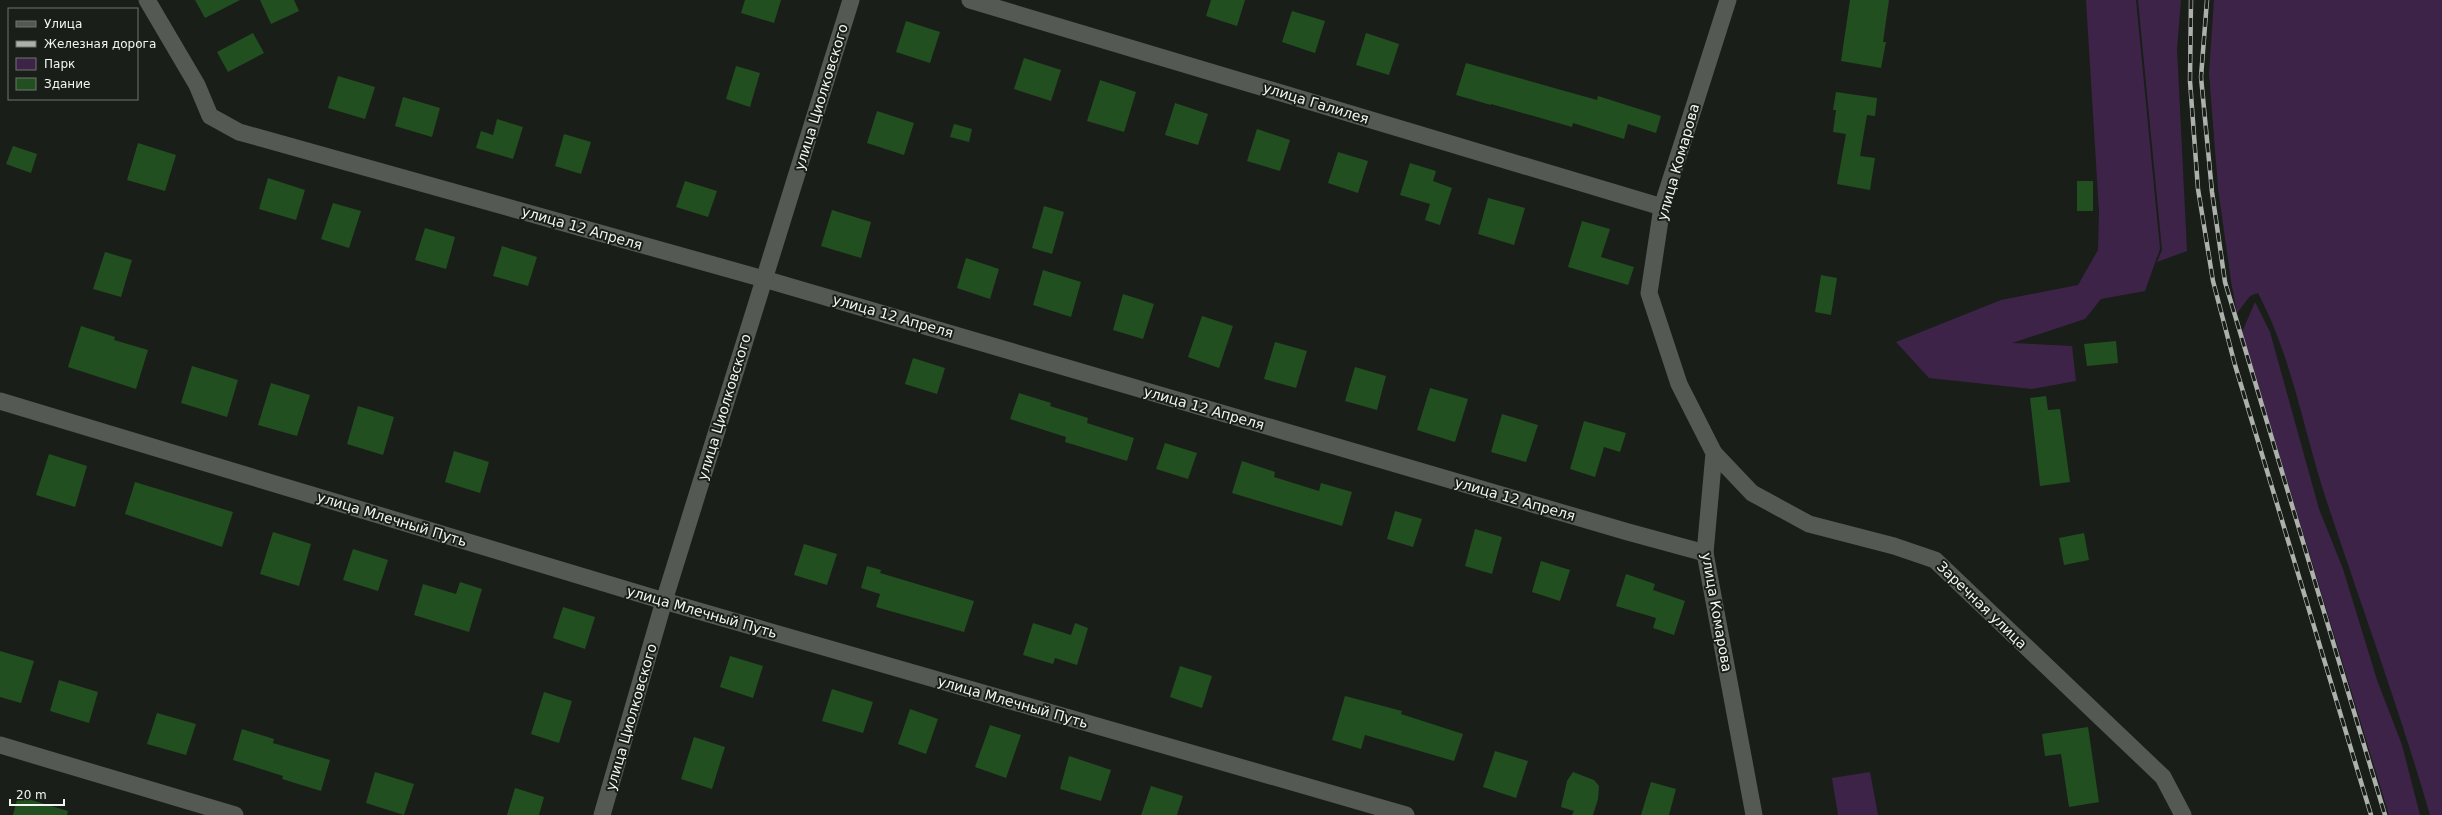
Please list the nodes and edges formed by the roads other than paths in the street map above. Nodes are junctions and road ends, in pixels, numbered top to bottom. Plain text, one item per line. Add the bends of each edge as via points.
1 (147, 0) edge
2 (851, 0) edge
3 (970, 0) edge
4 (1728, 0) edge
5 (1662, 207) junction
6 (764, 278) junction
7 (0, 402) edge
8 (1714, 453) junction
9 (1705, 553) junction
10 (664, 602) junction
11 (0, 745) edge
12 (235, 815) edge
13 (602, 815) edge
14 (1406, 815) edge
15 (1754, 815) edge
16 (2183, 815) edge

1 - 6 street, улица 12 Апреля via 197,85 210,116 238,132
2 - 6 street, улица Циолковского
3 - 5 street, улица Галилея
4 - 5 street, улица Комарова
5 - 8 street, улица Комарова via 1649,293 1679,384
6 - 9 street, улица 12 Апреля
6 - 10 street, улица Циолковского
7 - 10 street, улица Млечный Путь
8 - 9 street, улица Комарова
8 - 16 street, Заречная улица via 1752,493 1809,524 1894,546 1935,560 2163,777
9 - 15 street, улица Комарова
10 - 13 street, улица Циолковского
10 - 14 street, улица Млечный Путь
11 - 12 street

